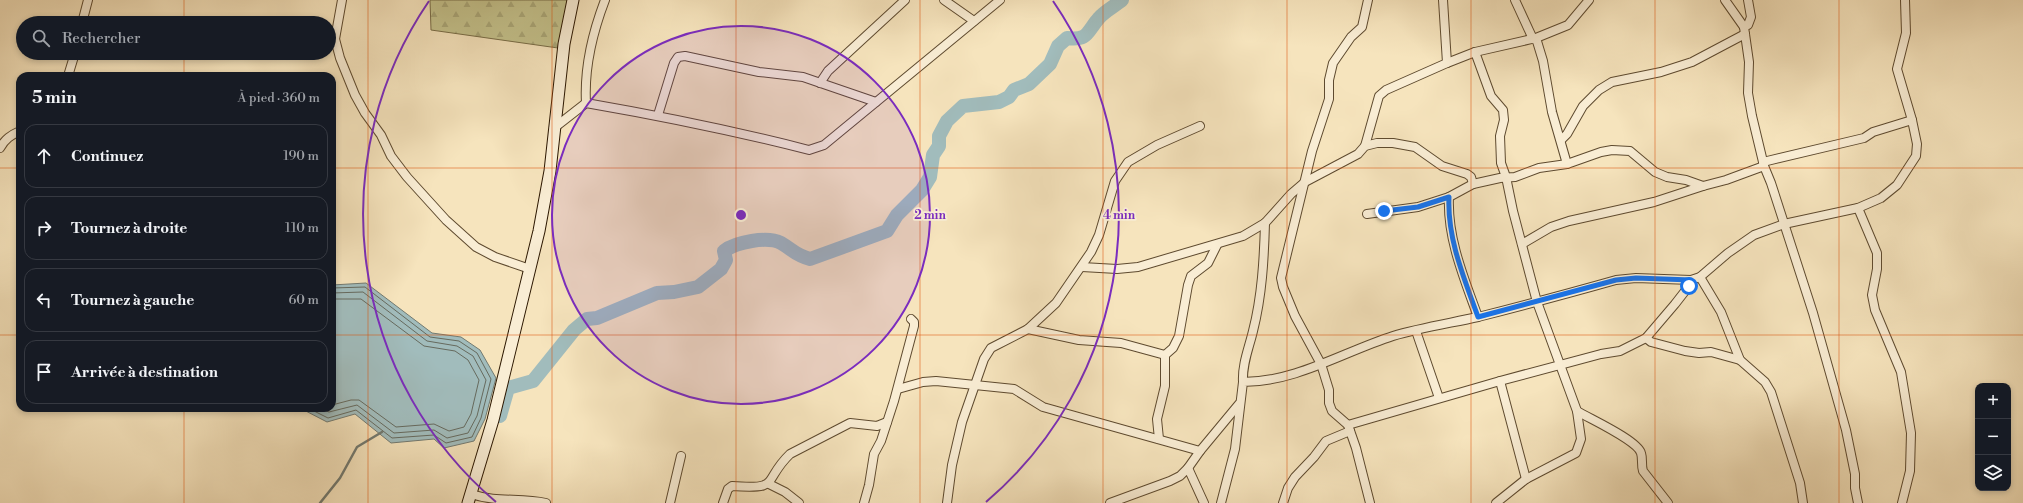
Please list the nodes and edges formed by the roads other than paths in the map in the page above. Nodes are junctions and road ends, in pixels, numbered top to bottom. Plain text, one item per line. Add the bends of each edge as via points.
1 (88, 0) edge
2 (342, 0) edge
3 (573, 0) edge
4 (605, 0) edge
5 (905, 0) edge
6 (944, 0) edge
7 (1000, 0) edge
8 (1368, 0) edge
9 (1443, 0) edge
10 (1515, 0) edge
11 (1725, 0) edge
12 (1748, 0) edge
13 (1905, 0) edge
14 (1586, 2) edge
15 (84, 16) edge
16 (974, 21) junction
17 (1744, 31) junction
18 (336, 33) edge
19 (1535, 39) junction
20 (336, 43) edge
21 (1475, 52) junction
22 (73, 60) edge
23 (1447, 63) junction
24 (69, 72) edge
25 (820, 83) junction
26 (876, 102) junction
27 (586, 103) junction
28 (658, 115) junction
29 (1912, 120) junction
30 (1200, 126) dead end
31 (554, 128) junction
32 (16, 132) edge
33 (1561, 140) junction
34 (1365, 146) junction
35 (0, 148) edge
36 (1567, 164) junction
37 (1764, 164) junction
38 (1506, 177) junction
39 (1305, 182) junction
40 (1473, 184) junction
41 (1703, 186) junction
42 (1449, 197) junction
43 (1858, 208) junction
44 (1367, 214) dead end
45 (1265, 223) junction
46 (1784, 224) junction
47 (1522, 244) junction
48 (1217, 245) junction
49 (1082, 267) junction
50 (530, 269) junction
51 (1700, 277) junction
52 (1691, 280) junction
53 (1537, 302) junction
54 (1478, 317) junction
55 (911, 319) dead end
56 (1028, 329) junction
57 (1416, 331) junction
58 (1646, 338) junction
59 (1165, 355) junction
60 (1740, 360) junction
61 (1321, 364) junction
62 (1560, 365) junction
63 (1500, 381) junction
64 (1243, 382) junction
65 (976, 386) junction
66 (898, 389) junction
67 (1439, 398) junction
68 (1239, 404) junction
69 (1577, 411) junction
70 (887, 422) junction
71 (1349, 428) junction
72 (1159, 439) junction
73 (1200, 451) junction
74 (681, 456) dead end
75 (1188, 468) junction
76 (1526, 479) junction
77 (769, 484) junction
78 (470, 498) edge
79 (546, 503) edge
80 (670, 503) edge
81 (723, 503) edge
82 (799, 503) edge
83 (864, 503) edge
84 (947, 503) edge
85 (1110, 503) edge
86 (1204, 503) edge
87 (1221, 503) edge
88 (1283, 503) edge
89 (1370, 503) edge
90 (1496, 503) edge
91 (1668, 503) edge
92 (1803, 503) edge
93 (1857, 503) edge
94 (1902, 503) edge

1 - 15 street
2 - 18 street
3 - 31 street via 564,44
4 - 27 street via 587,63
5 - 25 street via 828,71
6 - 16 street
7 - 16 street
8 - 39 street via 1362,26 1332,63 1328,99
9 - 23 street
10 - 19 street
11 - 17 street
12 - 17 street via 1751,17
13 - 29 street via 1906,33 1897,70
14 - 19 street via 1568,25
16 - 26 street
17 - 33 street via 1692,62 1661,72 1612,82 1599,90 1583,106
17 - 37 street via 1749,62 1748,93
19 - 21 street
19 - 33 street via 1544,61 1552,112
20 - 50 street via 355,95 407,177 446,220 476,247
21 - 23 street
21 - 38 street via 1490,96 1503,110 1500,163
22 - 24 street
23 - 34 street via 1386,90 1379,96
25 - 26 street
25 - 28 street via 803,77 759,72 685,56 678,57 674,62
26 - 28 street via 824,145 809,150
27 - 28 street
27 - 31 street
29 - 37 street via 1873,132 1864,138 1778,157
29 - 43 street via 1917,144 1916,156 1897,186 1881,198
30 - 49 street via 1157,145 1128,162 1115,181 1099,236
31 - 50 street via 550,171
32 - 35 street via 3,142
33 - 36 street
34 - 39 street via 1358,154
34 - 40 street via 1377,143 1408,145 1442,166 1468,174
36 - 38 street
36 - 41 street via 1601,152 1622,149 1637,155 1656,172
37 - 41 street via 1726,180
37 - 46 street
38 - 40 street
38 - 47 street
39 - 45 street
39 - 61 street via 1281,278 1295,316
40 - 42 street
41 - 47 street via 1654,202 1569,221 1551,227
42 - 44 street via 1418,207
42 - 54 street via 1449,226
43 - 46 street
43 - 94 street via 1877,253 1872,294 1875,310 1901,372 1911,433 1910,471
45 - 48 street via 1243,236
45 - 64 street via 1262,282 1242,372
46 - 51 street via 1754,235
46 - 93 street via 1813,313 1846,430 1855,474
47 - 53 street
48 - 49 street via 1138,267
48 - 59 street via 1208,263 1191,276 1179,336 1173,348
49 - 56 street via 1056,302
50 - 78 street via 493,420
51 - 52 street
51 - 60 street via 1720,312
52 - 53 street via 1616,280
52 - 58 street via 1689,286
53 - 54 street
53 - 62 street
54 - 57 street
55 - 66 street via 914,326
56 - 59 street via 1078,340 1121,343
56 - 65 street via 991,348 984,359
57 - 61 street via 1393,336
57 - 67 street
58 - 60 street via 1651,342 1685,351 1711,352
58 - 62 street via 1620,351
59 - 72 street via 1165,386 1157,419
60 - 92 street via 1765,382 1771,392 1800,483
61 - 64 street via 1269,379
61 - 71 street via 1332,411
62 - 63 street
62 - 69 street
63 - 67 street
63 - 76 street
64 - 68 street
65 - 66 street via 936,381
65 - 72 street via 1014,389 1043,407
65 - 84 street via 962,422 952,465
66 - 70 street
67 - 71 street
68 - 73 street
68 - 87 street via 1235,449
69 - 76 street via 1581,439 1576,453
69 - 91 street via 1629,439 1638,448 1642,453 1641,466
70 - 77 street via 877,426 856,423 845,425 790,454
70 - 83 street via 874,454
71 - 88 street via 1326,441 1295,477
71 - 89 street
72 - 73 street
73 - 75 street
74 - 80 street
75 - 85 street via 1170,481
75 - 86 street
76 - 90 street
77 - 81 street via 760,487 732,486 728,489
77 - 82 street
78 - 79 street via 531,499

